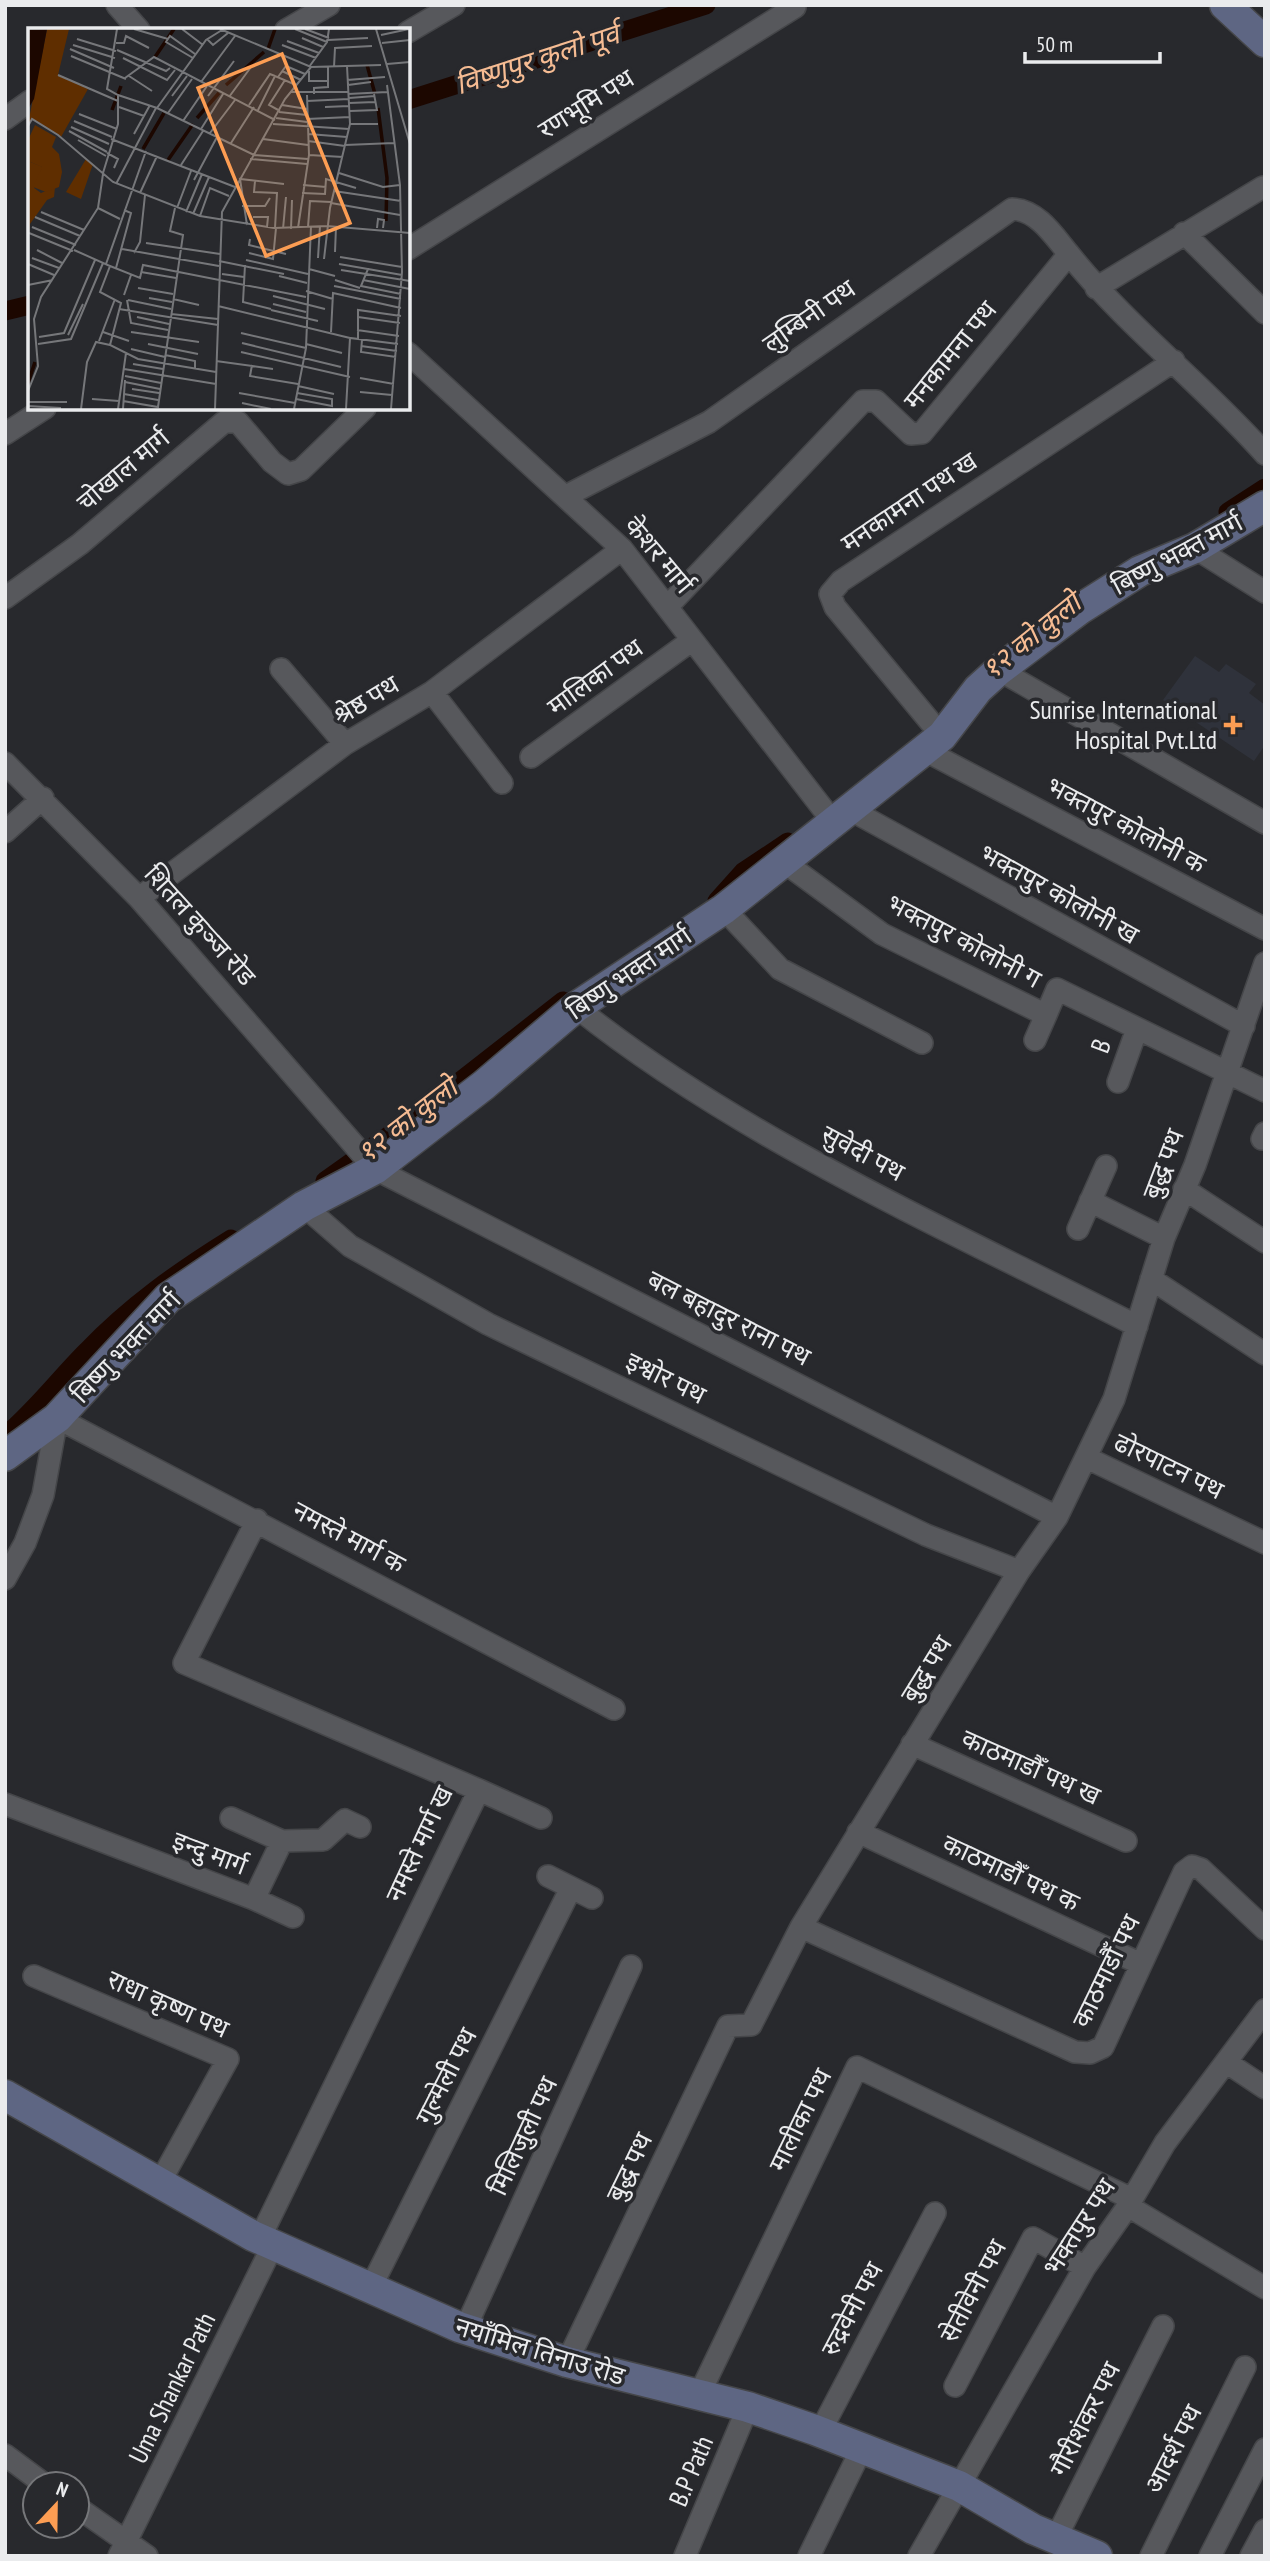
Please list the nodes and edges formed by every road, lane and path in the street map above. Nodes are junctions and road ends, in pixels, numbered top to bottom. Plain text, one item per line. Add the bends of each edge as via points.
1 (117, 5) edge
2 (329, 5) edge
3 (454, 5) edge
4 (1225, 5) edge
5 (795, 7) dead end
6 (133, 28) edge
7 (289, 28) edge
8 (410, 31) edge
9 (1265, 42) edge
10 (28, 102) edge
11 (5, 119) edge
12 (1264, 188) edge
13 (1184, 233) junction
14 (410, 248) edge
15 (1069, 254) junction
16 (1096, 288) junction
17 (1265, 313) edge
18 (410, 360) edge
19 (1174, 361) junction
20 (42, 410) edge
21 (363, 410) edge
22 (5, 434) edge
23 (1265, 454) edge
24 (566, 496) junction
25 (1265, 506) edge
26 (1195, 548) junction
27 (622, 549) junction
28 (1265, 592) edge
29 (5, 598) edge
30 (667, 607) junction
31 (691, 641) junction
32 (281, 669) dead end
33 (999, 670) junction
34 (432, 692) junction
35 (935, 740) junction
36 (345, 744) junction
37 (531, 757) dead end
38 (5, 763) edge
39 (502, 783) dead end
40 (43, 798) junction
41 (834, 815) junction
42 (1265, 824) edge
43 (5, 832) edge
44 (784, 862) junction
45 (139, 898) junction
46 (724, 909) junction
47 (1265, 929) edge
48 (1262, 977) edge
49 (576, 1007) junction
50 (1046, 1015) junction
51 (1244, 1026) junction
52 (1137, 1028) junction
53 (1035, 1040) dead end
54 (922, 1043) dead end
55 (1225, 1072) junction
56 (1118, 1082) dead end
57 (1265, 1091) edge
58 (1106, 1166) dead end
59 (375, 1168) junction
60 (1184, 1189) junction
61 (1090, 1201) junction
62 (304, 1206) junction
63 (1078, 1229) dead end
64 (1164, 1238) junction
65 (1265, 1242) edge
66 (1151, 1279) junction
67 (1138, 1326) junction
68 (1265, 1354) edge
69 (57, 1418) junction
70 (5, 1456) edge
71 (1087, 1458) junction
72 (1057, 1517) junction
73 (257, 1520) junction
74 (1265, 1543) edge
75 (1019, 1572) junction
76 (5, 1579) edge
77 (614, 1709) dead end
78 (912, 1744) junction
79 (479, 1790) junction
80 (5, 1804) edge
81 (231, 1818) dead end
82 (541, 1818) dead end
83 (360, 1827) dead end
84 (858, 1832) junction
85 (282, 1841) junction
86 (1126, 1841) dead end
87 (548, 1876) dead end
88 (571, 1888) junction
89 (592, 1898) dead end
90 (254, 1899) junction
91 (293, 1917) dead end
92 (802, 1927) junction
93 (1265, 1929) edge
94 (1141, 1964) junction
95 (631, 1966) dead end
96 (34, 1976) dead end
97 (1265, 2010) edge
98 (1226, 2062) junction
99 (1265, 2088) edge
100 (5, 2095) edge
101 (159, 2184) junction
102 (1130, 2202) junction
103 (935, 2213) dead end
104 (267, 2241) junction
105 (1085, 2267) junction
106 (1265, 2288) edge
107 (370, 2289) junction
108 (1163, 2326) dead end
109 (466, 2329) junction
110 (567, 2362) junction
111 (1245, 2367) dead end
112 (955, 2386) dead end
113 (698, 2397) junction
114 (748, 2407) junction
115 (820, 2432) junction
116 (862, 2448) junction
117 (1265, 2449) edge
118 (5, 2455) edge
119 (25, 2470) edge
120 (959, 2486) junction
121 (91, 2520) edge
122 (1265, 2530) edge
123 (1063, 2545) edge
124 (122, 2549) edge
125 (147, 2556) edge
126 (685, 2556) edge
127 (810, 2556) edge
128 (919, 2556) edge
129 (1097, 2556) edge
130 (1151, 2556) edge
131 (1210, 2556) edge
132 (1251, 2556) edge

1 - 6 street
2 - 7 street
3 - 8 street
4 - 9 street
5 - 14 street, रणभूमि पथ
10 - 11 street
12 - 13 street
13 - 16 street
13 - 17 street
15 - 16 street
15 - 24 street, लुम्बिनी पथ via 1040,220 1023,209 1012,209 709,422
15 - 30 street, मनकामना पथ via 922,433 911,434 876,401 863,401
16 - 19 street
18 - 24 street, केशर मार्ग
19 - 23 street
19 - 35 street, मनकामना पथ ख via 841,581 830,594 835,607 907,695
20 - 22 street
21 - 29 street, चोखाल मार्ग via 301,470 288,474 238,422 224,422 80,544
24 - 27 street, केशर मार्ग
25 - 26 street, बिष्णु भक्त मार्ग
26 - 28 street
26 - 33 street, बिष्णु भक्त मार्ग via 1140,571
27 - 30 street, केशर मार्ग
27 - 34 street, श्रेष्ठ पथ
30 - 31 street, केशर मार्ग
31 - 37 street, मालिका पथ
31 - 41 street, केशर मार्ग
32 - 36 street
33 - 35 street, बिष्णु भक्त मार्ग
33 - 42 street
34 - 36 street, श्रेष्ठ पथ
34 - 39 street
35 - 41 street, बिष्णु भक्त मार्ग
35 - 47 street, भक्तपुर कोलोनी क
36 - 45 street, श्रेष्ठ पथ
38 - 40 street, शितल कुञ्ज रोड
40 - 43 street
40 - 45 street, शितल कुञ्ज रोड
41 - 44 street, बिष्णु भक्त मार्ग
41 - 51 street, भक्तपुर कोलोनी ख
44 - 46 street, बिष्णु भक्त मार्ग
44 - 50 street, भक्तपुर कोलोनी ग via 882,933
45 - 59 street, शितल कुञ्ज रोड
46 - 49 street, बिष्णु भक्त मार्ग
46 - 54 street via 780,969
48 - 51 street, बुद्ध पथ
49 - 59 street, बिष्णु भक्त मार्ग
49 - 67 street, सुवेदी पथ via 636,1055 809,1158
50 - 52 street, भक्तपुर कोलोनी ग via 1057,989
50 - 53 street
51 - 55 street, बुद्ध पथ
52 - 55 street, भक्तपुर कोलोनी ग
52 - 56 street, B
55 - 57 street, भक्तपुर कोलोनी ग
55 - 60 street, बुद्ध पथ
58 - 61 street
59 - 62 street, बिष्णु भक्त मार्ग
59 - 72 street, बल बहादुर राना पथ
60 - 64 street, बुद्ध पथ
60 - 65 street
61 - 63 street
61 - 64 street
62 - 69 street, बिष्णु भक्त मार्ग via 168,1298
62 - 75 street, इश्वोर पथ via 350,1246 488,1324 926,1535
64 - 66 street, बुद्ध पथ
66 - 67 street, बुद्ध पथ
66 - 68 street
67 - 71 street, बुद्ध पथ via 1114,1399
69 - 70 street, बिष्णु भक्त मार्ग
69 - 73 street, नमस्ते मार्ग क
69 - 76 street via 43,1495
71 - 72 street, बुद्ध पथ
71 - 74 street, ढोरपाटन पथ
72 - 75 street, बुद्ध पथ
73 - 77 street, नमस्ते मार्ग क
73 - 79 street, नमस्ते मार्ग ख via 184,1663
75 - 78 street, बुद्ध पथ
78 - 84 street, बुद्ध पथ
78 - 86 street, काठमाडौँ पथ ख
79 - 82 street
79 - 104 street, नमस्ते मार्ग ख
80 - 90 street, इन्दु मार्ग
81 - 85 street
83 - 85 street, इन्दु मार्ग via 345,1820 323,1839
84 - 92 street, बुद्ध पथ
84 - 94 street, काठमाडौँ पथ क
85 - 90 street, इन्दु मार्ग
87 - 88 street
88 - 89 street
88 - 107 street, गुल्मेली पथ
90 - 91 street
92 - 94 street, काठमाडौँ पथ via 1075,2052 1090,2053 1103,2046
92 - 110 street, बुद्ध पथ via 751,2025 728,2026
93 - 94 street, काठमाडौँ पथ via 1201,1869 1192,1866 1184,1872
95 - 109 street, मिलिजुली पथ
96 - 101 street, राधा कृष्ण पथ via 228,2059
97 - 98 street, भक्तपुर पथ
98 - 99 street
98 - 102 street, भक्तपुर पथ via 1165,2143
100 - 101 street, नयाँमिल तिनाउ रोड
101 - 104 street, नयाँमिल तिनाउ रोड
102 - 105 street, भक्तपुर पथ
102 - 106 street
102 - 113 street, मालीका पथ via 857,2067
103 - 115 street, रुद्रवेनी पथ
104 - 107 street, नयाँमिल तिनाउ रोड
104 - 124 street, Uma Shankar Path
105 - 112 street, सेतीवेनी पथ via 1033,2238
105 - 120 street, भक्तपुर पथ
107 - 109 street, नयाँमिल तिनाउ रोड
108 - 123 street, गौरीशंकर पथ
109 - 110 street, नयाँमिल तिनाउ रोड
110 - 113 street, नयाँमिल तिनाउ रोड
111 - 130 street, आदर्श पथ
113 - 114 street, नयाँमिल तिनाउ रोड
114 - 115 street, नयाँमिल तिनाउ रोड
114 - 126 street, B.P Path
115 - 116 street, नयाँमिल तिनाउ रोड
116 - 120 street, नयाँमिल तिनाउ रोड
116 - 127 street
117 - 131 street
118 - 119 street
120 - 123 street, नयाँमिल तिनाउ रोड
120 - 128 street, भक्तपुर पथ
121 - 124 street
122 - 132 street
123 - 129 street, नयाँमिल तिनाउ रोड
124 - 125 street

